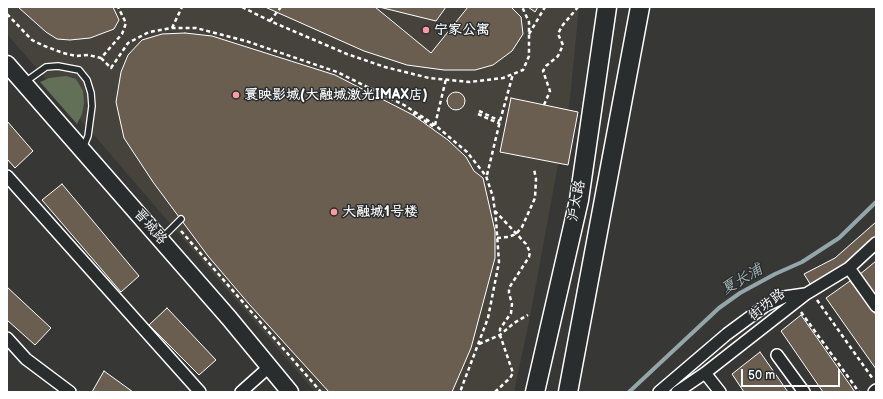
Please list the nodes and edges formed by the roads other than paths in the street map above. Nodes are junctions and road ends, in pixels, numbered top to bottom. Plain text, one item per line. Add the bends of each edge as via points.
1 (607, 7) edge
2 (640, 7) edge
3 (7, 64) edge
4 (24, 83) junction
5 (82, 150) junction
6 (7, 176) edge
7 (181, 219) dead end
8 (160, 239) junction
9 (876, 243) edge
10 (849, 268) junction
11 (809, 293) junction
12 (876, 306) edge
13 (7, 338) edge
14 (778, 355) dead end
15 (269, 367) junction
16 (705, 373) junction
17 (70, 392) edge
18 (200, 392) edge
19 (241, 392) edge
20 (290, 392) edge
21 (535, 392) edge
22 (568, 392) edge
23 (659, 392) edge
24 (677, 392) edge
25 (720, 392) edge
26 (804, 392) edge

1 - 21 main road, 沪太路 via 578,200
2 - 22 main road, 沪太路
3 - 4 street, 晋城路
4 - 5 street, 晋城路
4 - 5 lane via 46,67 58,66 79,70 87,80 92,106 88,136
5 - 8 street, 晋城路
6 - 18 street
7 - 8 lane
8 - 15 street, 晋城路
9 - 10 street, 街坊路
10 - 11 street, 街坊路
10 - 12 street
11 - 16 street, 街坊路
11 - 23 street via 784,297 765,306 727,334
13 - 17 street via 26,359
14 - 26 street
15 - 19 street
15 - 20 street, 晋城路
16 - 24 street, 街坊路
16 - 25 street

